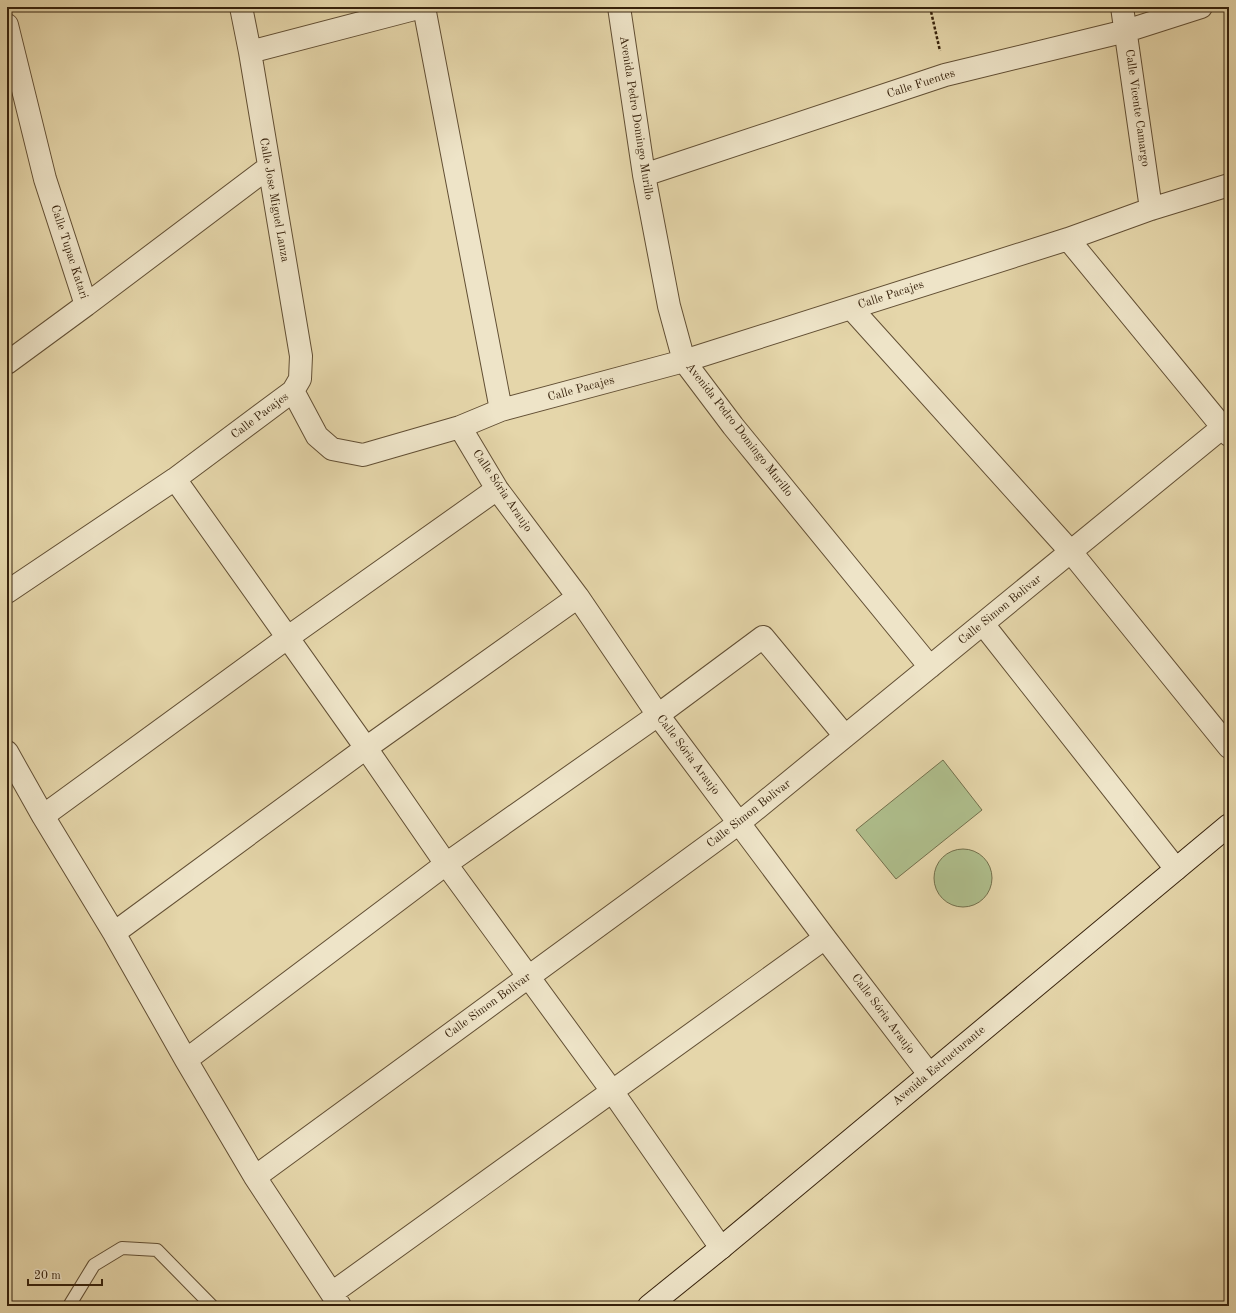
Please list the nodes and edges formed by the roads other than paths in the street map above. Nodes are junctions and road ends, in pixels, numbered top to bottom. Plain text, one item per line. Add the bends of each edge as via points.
1 (241, 7) edge
2 (423, 7) edge
3 (621, 7) edge
4 (1122, 7) edge
5 (1202, 7) edge
6 (7, 25) edge
7 (1126, 31) junction
8 (250, 52) junction
9 (269, 167) junction
10 (644, 176) junction
11 (1229, 185) edge
12 (1151, 208) junction
13 (1068, 239) junction
14 (86, 305) junction
15 (851, 308) junction
16 (684, 361) junction
17 (7, 363) edge
18 (293, 391) junction
19 (501, 410) junction
20 (460, 427) junction
21 (1226, 431) edge
22 (175, 479) junction
23 (498, 489) junction
24 (1071, 552) junction
25 (7, 592) edge
26 (578, 598) junction
27 (983, 624) junction
28 (287, 638) junction
29 (930, 667) junction
30 (658, 715) junction
31 (845, 736) junction
32 (1229, 747) edge
33 (366, 748) junction
34 (7, 752) edge
35 (43, 816) junction
36 (739, 823) junction
37 (1229, 825) edge
38 (446, 864) junction
39 (1176, 869) junction
40 (114, 933) junction
41 (825, 938) junction
42 (529, 976) junction
43 (186, 1060) junction
44 (929, 1074) junction
45 (612, 1091) junction
46 (255, 1177) junction
47 (721, 1248) junction
48 (336, 1299) edge
49 (69, 1306) edge
50 (212, 1306) edge
51 (649, 1306) edge

1 - 8 street, Calle Jose Miguel Lanza
2 - 8 street
2 - 19 street
3 - 10 street, Avenida Pedro Domingo Murillo
4 - 7 street, Calle Vicente Camargo
5 - 7 street, Calle Fuentes
6 - 14 street, Calle Tupac Katari via 45,179
7 - 10 street, Calle Fuentes via 945,75
7 - 12 street, Calle Vicente Camargo
8 - 9 street, Calle Jose Miguel Lanza
9 - 14 street, Calle Tupac Katari
9 - 18 street, Calle Jose Miguel Lanza via 301,356 300,379
10 - 16 street, Avenida Pedro Domingo Murillo via 669,306
11 - 12 street, Calle Pacajes
12 - 13 street, Calle Pacajes
13 - 15 street, Calle Pacajes
13 - 21 street
14 - 17 street
15 - 16 street, Calle Pacajes
15 - 24 street
16 - 19 street, Calle Pacajes
16 - 29 street, Avenida Pedro Domingo Murillo via 733,426
18 - 20 street, Calle Pacajes via 317,436 332,449 364,455
18 - 22 street, Calle Pacajes
19 - 20 street, Calle Pacajes
20 - 23 street, Calle Sória Araujo
21 - 24 street, Calle Simon Bolivar
22 - 25 street, Calle Pacajes
22 - 28 street
23 - 26 street, Calle Sória Araujo
23 - 28 street
24 - 27 street, Calle Simon Bolivar
24 - 32 street
26 - 30 street, Calle Sória Araujo
26 - 33 street
27 - 29 street, Calle Simon Bolivar
27 - 39 street
28 - 33 street
28 - 35 street
29 - 31 street, Calle Simon Bolivar
30 - 31 street via 763,637
30 - 36 street, Calle Sória Araujo
30 - 38 street
31 - 36 street, Calle Simon Bolivar
33 - 38 street
33 - 40 street
34 - 35 street
35 - 40 street
36 - 41 street, Calle Sória Araujo
36 - 42 street, Calle Simon Bolivar
37 - 39 street, Avenida Estructurante
38 - 42 street
38 - 43 street
39 - 44 street, Avenida Estructurante
40 - 43 street
41 - 44 street, Calle Sória Araujo
41 - 45 street
42 - 45 street
42 - 46 street, Calle Simon Bolivar
43 - 46 street
44 - 47 street, Avenida Estructurante
45 - 47 street
45 - 48 street
46 - 48 street
47 - 51 street, Avenida Estructurante
49 - 50 lane via 94,1265 122,1248 157,1250

